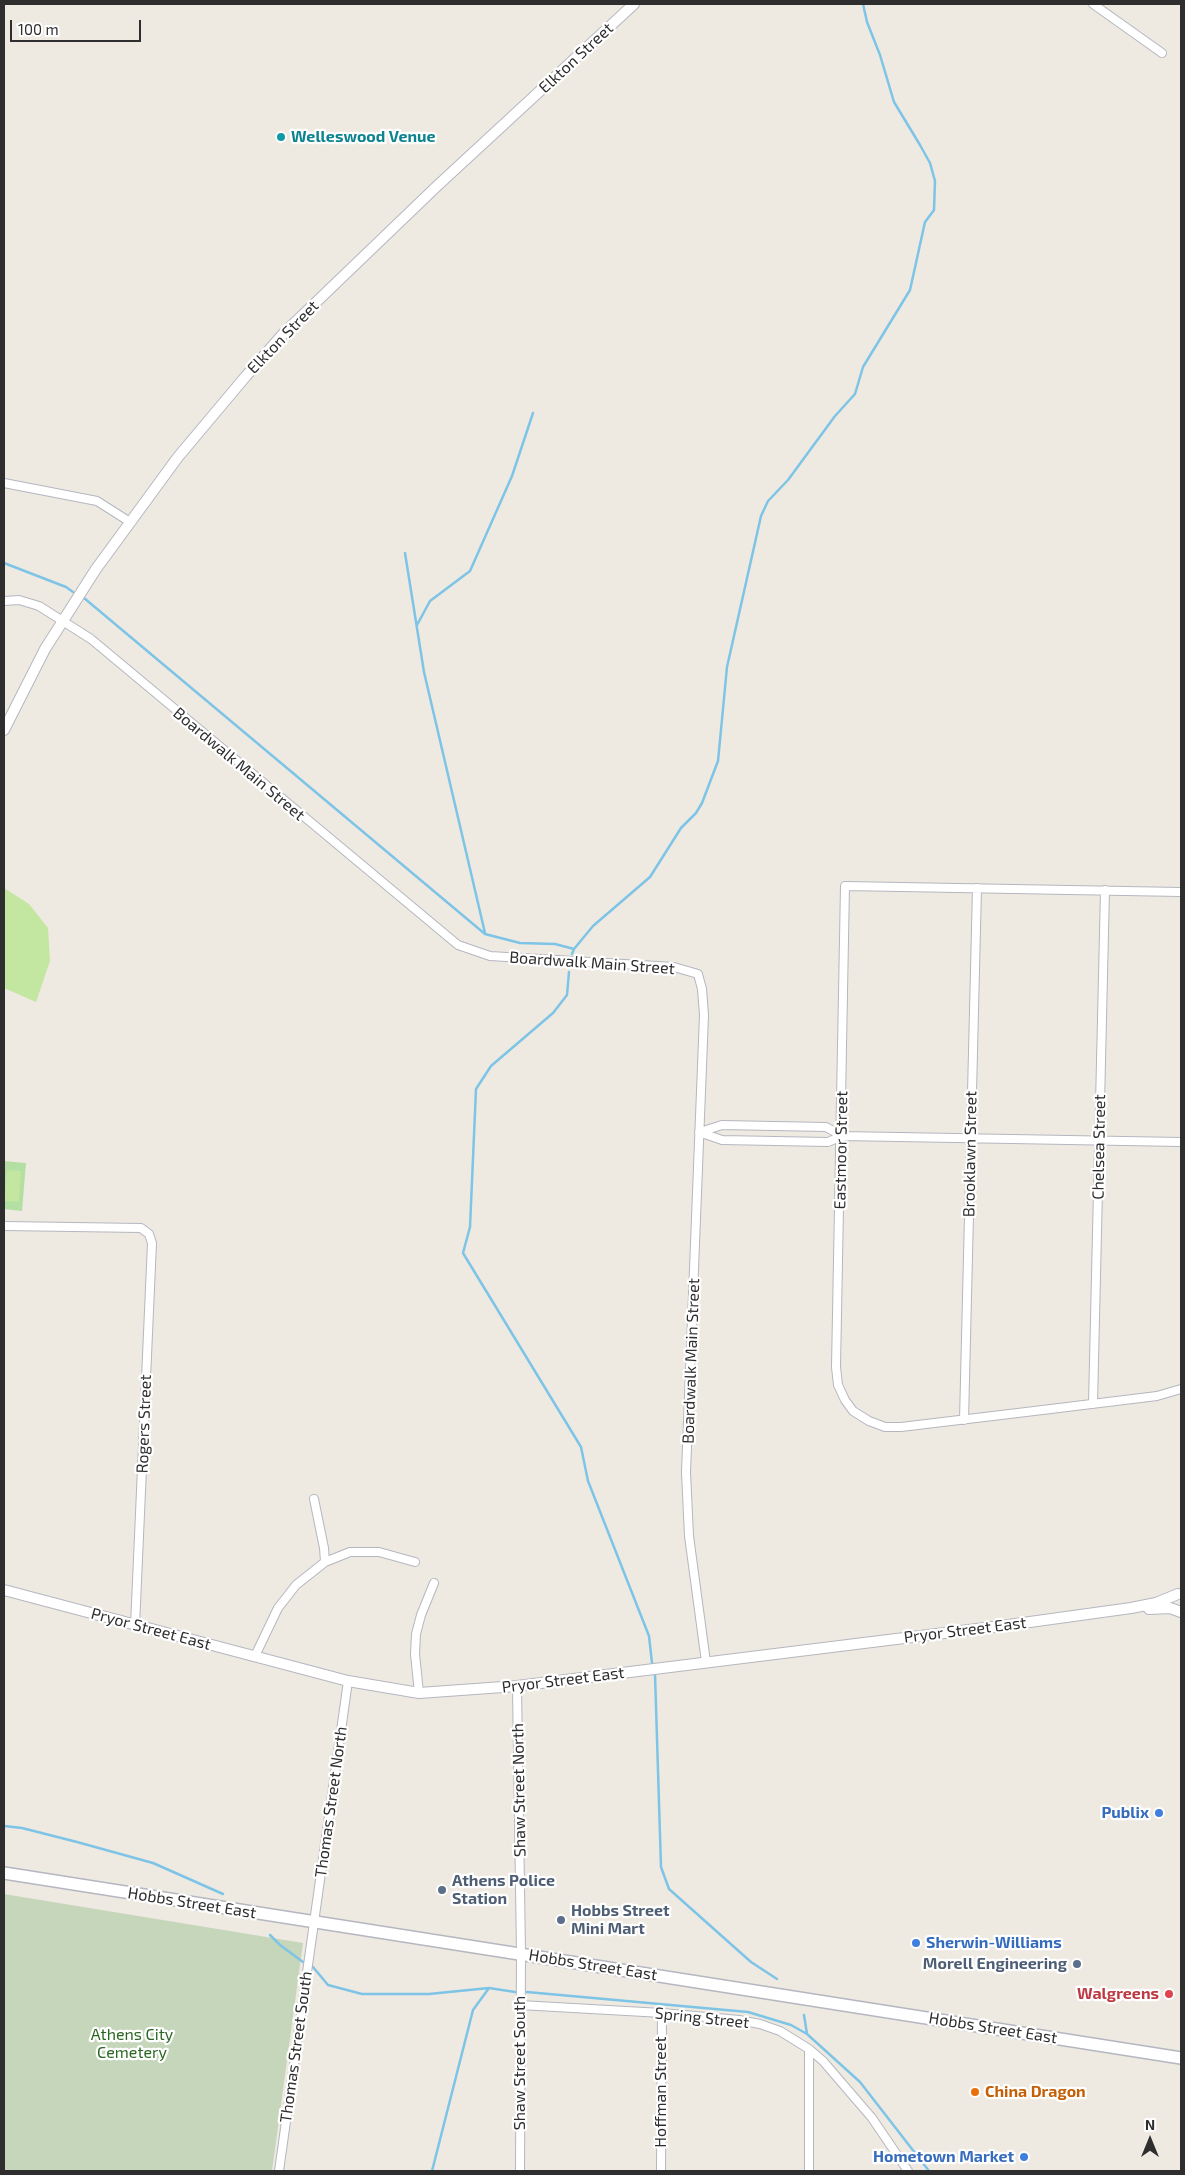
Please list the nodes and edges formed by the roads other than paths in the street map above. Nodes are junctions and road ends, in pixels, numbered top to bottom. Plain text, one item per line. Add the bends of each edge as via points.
1 (634, 4) edge
2 (1093, 4) edge
3 (1162, 53) dead end
4 (4, 483) edge
5 (130, 522) junction
6 (4, 601) edge
7 (63, 620) junction
8 (4, 730) edge
9 (977, 888) junction
10 (1105, 890) junction
11 (1181, 892) edge
12 (699, 1132) junction
13 (842, 1136) junction
14 (971, 1139) junction
15 (1099, 1141) junction
16 (1181, 1142) edge
17 (4, 1226) edge
18 (1181, 1389) edge
19 (1093, 1404) junction
20 (964, 1420) junction
21 (314, 1499) dead end
22 (325, 1562) junction
23 (415, 1562) dead end
24 (434, 1583) dead end
25 (4, 1590) edge
26 (1180, 1591) edge
27 (1131, 1608) junction
28 (1181, 1611) edge
29 (135, 1626) junction
30 (256, 1656) junction
31 (706, 1662) junction
32 (348, 1681) junction
33 (517, 1686) junction
34 (419, 1693) junction
35 (4, 1873) edge
36 (313, 1922) junction
37 (521, 1954) junction
38 (520, 2005) junction
39 (662, 2013) junction
40 (809, 2049) junction
41 (1181, 2058) edge
42 (279, 2171) edge
43 (520, 2171) edge
44 (661, 2171) edge
45 (809, 2171) edge
46 (908, 2171) edge

1 - 5 street, Elkton Street via 284,333 178,457
2 - 3 street
4 - 5 street via 97,502
5 - 7 street, Elkton Street
6 - 7 street via 19,600 40,606
7 - 8 street, Elkton Street
7 - 12 street, Boardwalk Main Street via 91,639 458,945 490,956 674,967 698,974 704,1015
9 - 10 street, Eastmoor Street
9 - 13 street, Eastmoor Street via 845,886
9 - 14 street, Brooklawn Street
10 - 11 street, Eastmoor Street
10 - 15 street, Chelsea Street
12 - 13 street via 722,1140 828,1142
12 - 13 street via 722,1125 826,1127
12 - 31 street, Boardwalk Main Street via 686,1472 689,1536
13 - 14 street
13 - 20 street, Eastmoor Street via 838,1386 853,1410 885,1426
14 - 15 street
14 - 20 street, Brooklawn Street
15 - 16 street
15 - 19 street, Chelsea Street
17 - 29 street, Rogers Street via 141,1228 149,1234 152,1243
18 - 19 street, Eastmoor Street via 1157,1396
19 - 20 street, Eastmoor Street
21 - 22 street
22 - 23 street via 350,1552 379,1552
22 - 30 street via 296,1585 278,1608
24 - 34 street via 416,1634
25 - 29 street, Pryor Street East
26 - 27 street, Pryor Street East via 1156,1603
26 - 28 street
27 - 28 street, Pryor Street East
27 - 31 street, Pryor Street East
29 - 30 street, Pryor Street East
30 - 32 street, Pryor Street East
31 - 33 street, Pryor Street East
32 - 34 street, Pryor Street East
32 - 36 street, Thomas Street North
33 - 34 street, Pryor Street East
33 - 37 street, Shaw Street North
35 - 36 main road, Hobbs Street East
36 - 37 main road, Hobbs Street East
36 - 42 street, Thomas Street South
37 - 38 street, Shaw Street South
37 - 41 main road, Hobbs Street East
38 - 39 street, Spring Street
38 - 43 street, Shaw Street South
39 - 40 street, Spring Street via 760,2024 790,2036
39 - 44 street, Hoffman Street
40 - 45 street
40 - 46 street, Spring Street via 872,2118

